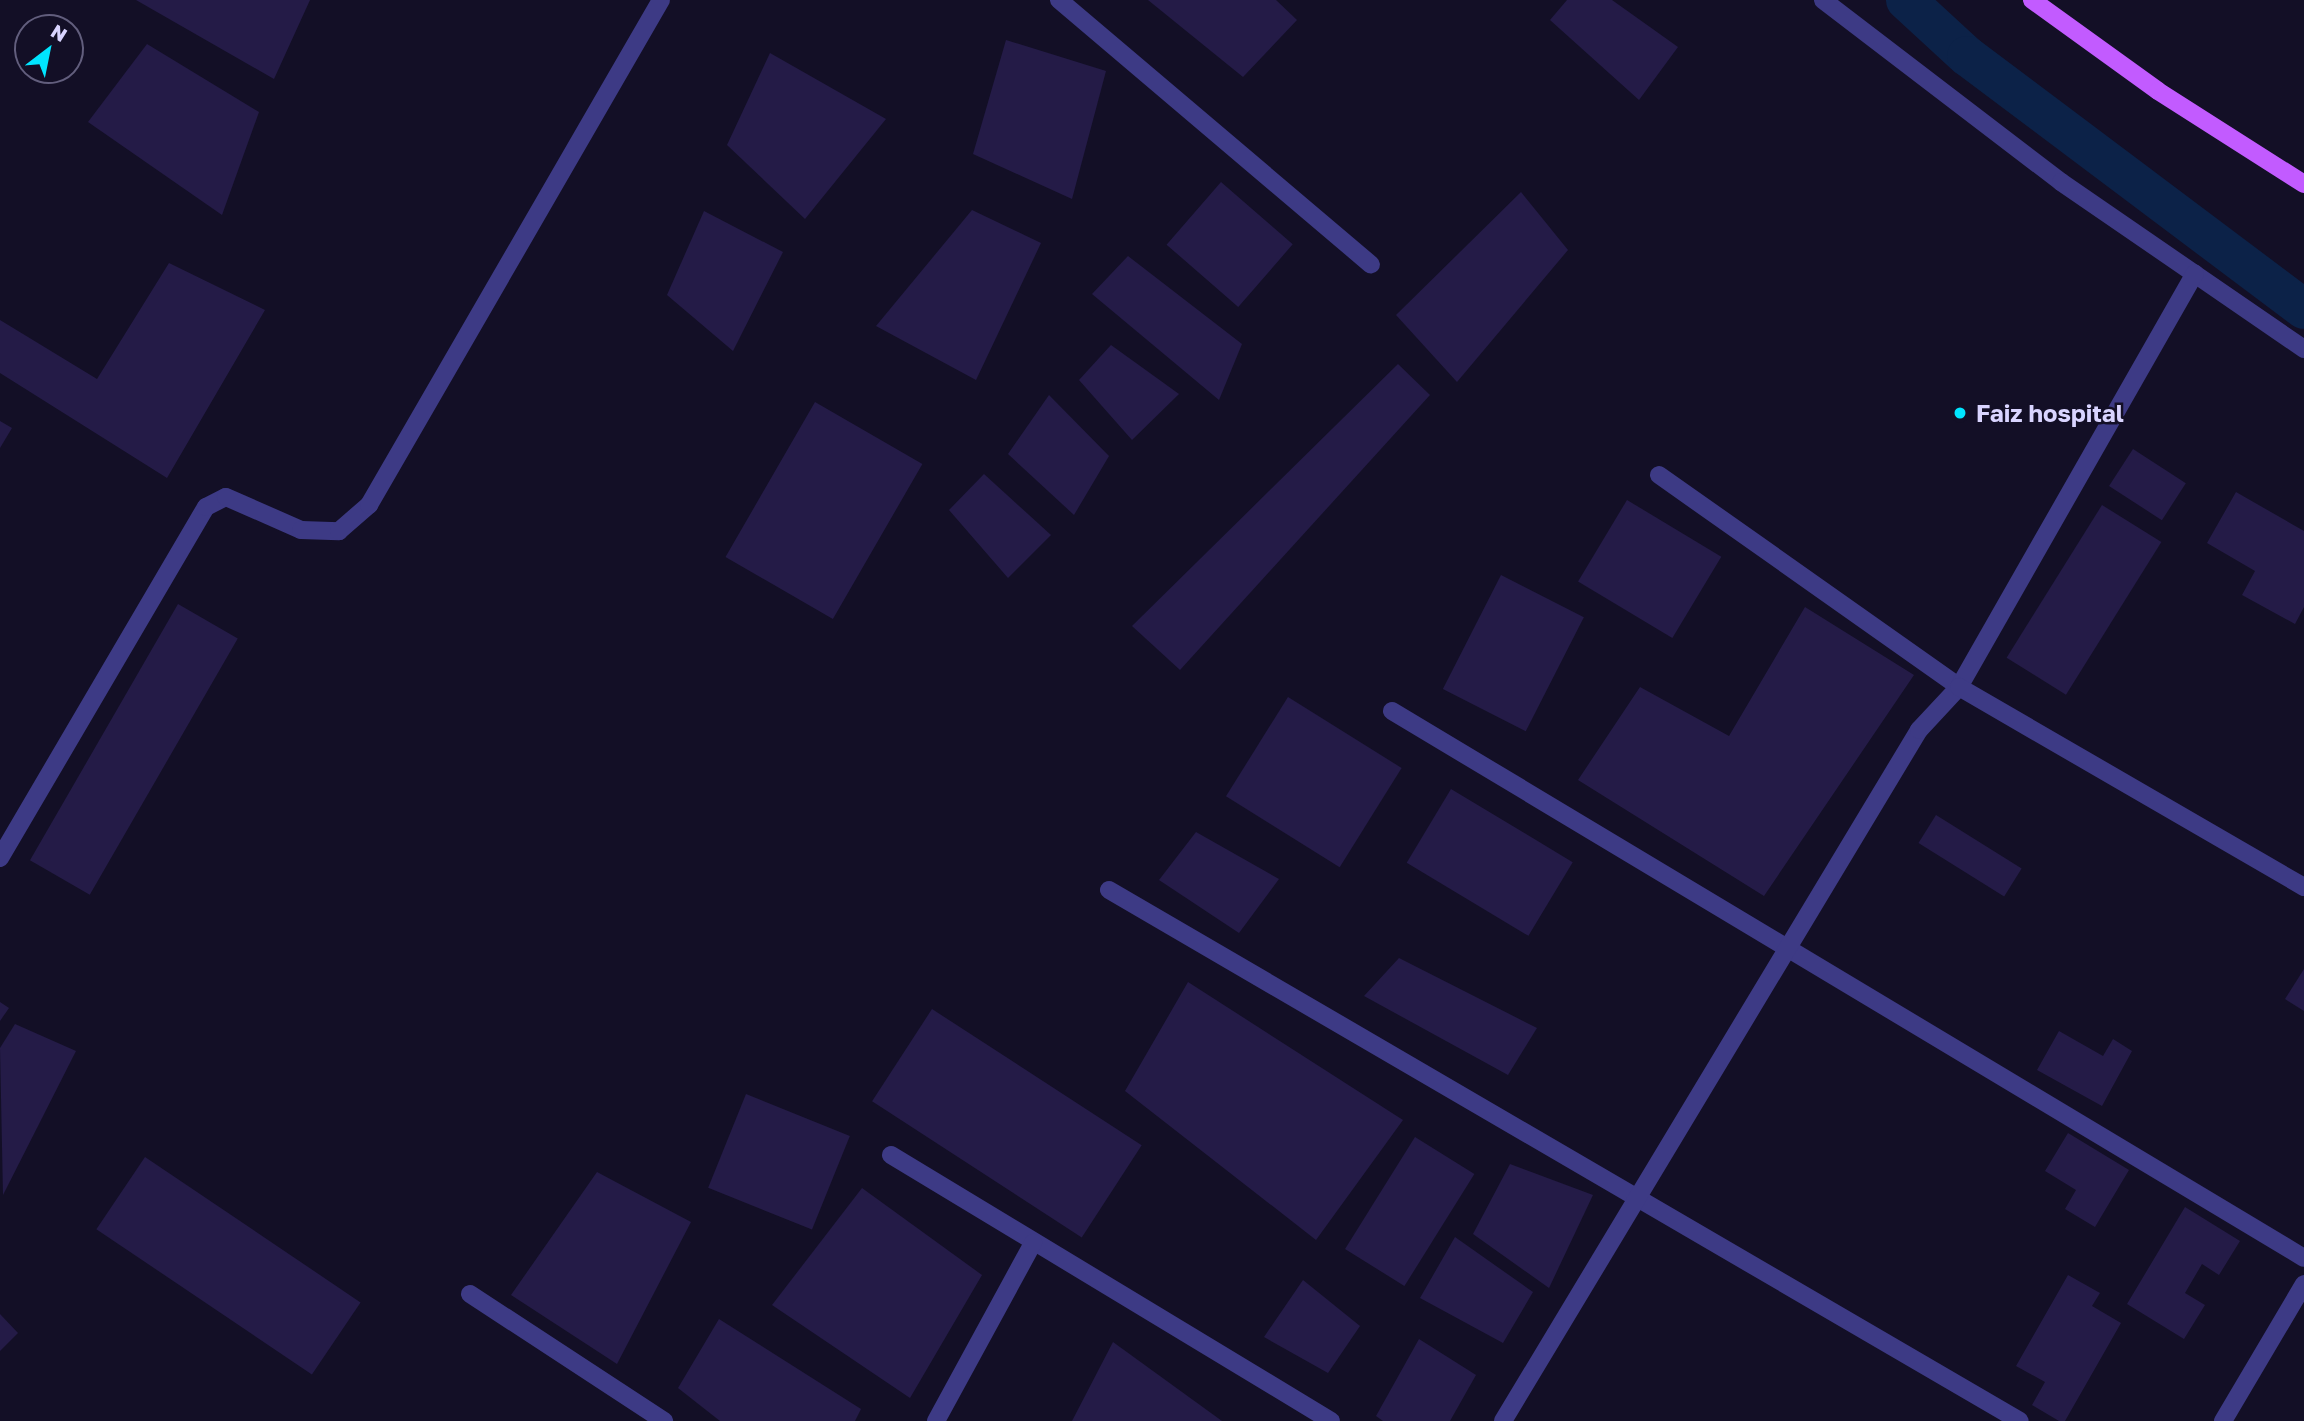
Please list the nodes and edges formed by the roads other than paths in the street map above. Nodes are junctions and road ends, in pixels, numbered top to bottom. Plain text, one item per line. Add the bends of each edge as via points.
1 (661, 0) edge
2 (1059, 0) edge
3 (1823, 0) edge
4 (2032, 0) edge
5 (2304, 184) edge
6 (1371, 265) dead end
7 (2195, 274) junction
8 (2304, 349) edge
9 (1660, 475) dead end
10 (1959, 687) junction
11 (1392, 711) dead end
12 (0, 858) edge
13 (2304, 887) edge
14 (1109, 890) dead end
15 (1788, 949) junction
16 (891, 1155) dead end
17 (1639, 1199) junction
18 (1033, 1243) junction
19 (2304, 1258) edge
20 (2304, 1284) edge
21 (470, 1294) dead end
22 (664, 1421) edge
23 (936, 1421) edge
24 (1331, 1421) edge
25 (1503, 1421) edge
26 (2020, 1421) edge
27 (2223, 1421) edge

1 - 12 street via 369,505 340,531 300,530 226,497 206,507
2 - 6 street
3 - 7 street via 2062,181
4 - 5 main road via 2158,91
7 - 8 street
7 - 10 street
9 - 10 street
10 - 13 street
10 - 15 street via 1919,730
11 - 15 street
14 - 17 street
15 - 17 street
15 - 19 street
16 - 18 street
17 - 25 street
17 - 26 street
18 - 23 street
18 - 24 street
20 - 27 street
21 - 22 street

